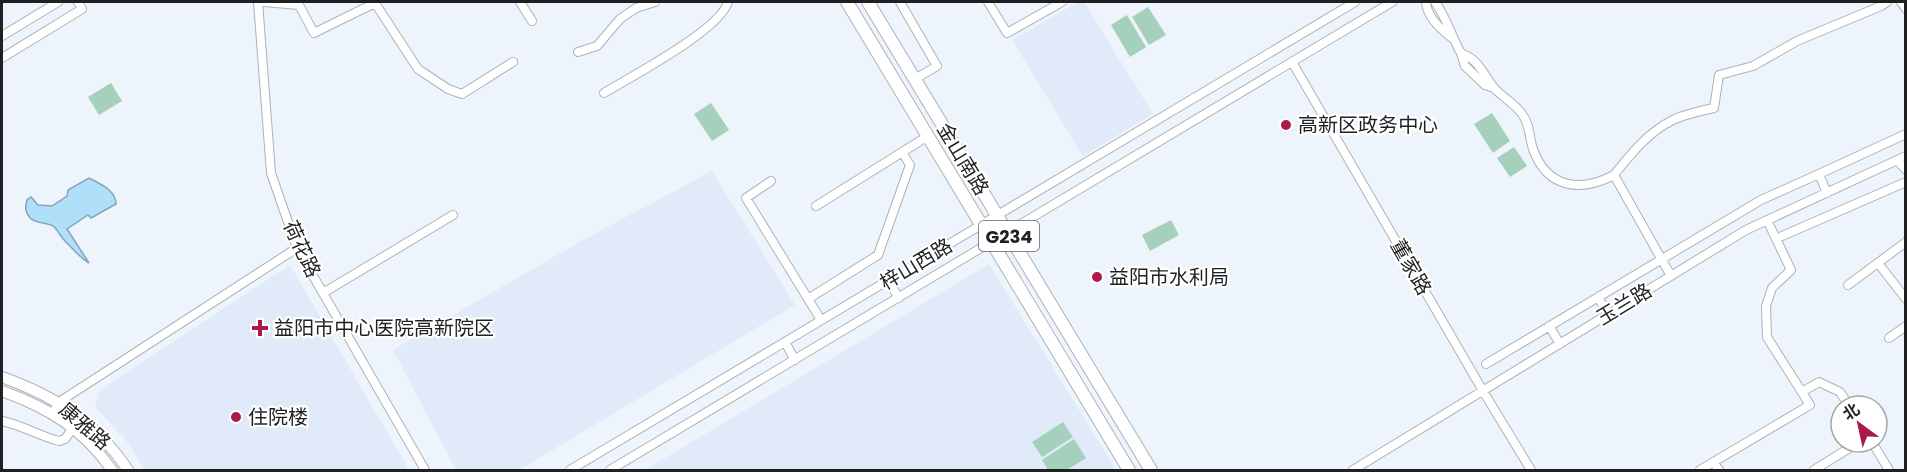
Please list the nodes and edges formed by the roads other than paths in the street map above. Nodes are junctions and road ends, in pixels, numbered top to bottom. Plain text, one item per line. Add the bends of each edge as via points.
1 (58, 2) edge
2 (78, 2) edge
3 (258, 2) edge
4 (264, 2) edge
5 (376, 2) edge
6 (520, 2) edge
7 (655, 2) edge
8 (728, 2) edge
9 (847, 2) edge
10 (868, 2) edge
11 (900, 2) edge
12 (988, 2) edge
13 (1062, 2) edge
14 (1392, 2) edge
15 (1426, 2) edge
16 (1435, 2) edge
17 (1887, 2) edge
18 (1900, 2) edge
19 (1351, 3) edge
20 (634, 5) edge
21 (1905, 9) edge
22 (532, 21) dead end
23 (2, 36) edge
24 (1453, 39) junction
25 (578, 52) dead end
26 (2, 58) edge
27 (513, 62) dead end
28 (1292, 62) junction
29 (915, 79) junction
30 (604, 93) dead end
31 (1905, 134) edge
32 (928, 136) junction
33 (902, 152) junction
34 (1901, 158) edge
35 (1905, 170) edge
36 (1819, 174) junction
37 (1614, 175) junction
38 (771, 181) dead end
39 (1905, 182) edge
40 (1827, 192) junction
41 (816, 206) dead end
42 (453, 215) dead end
43 (997, 216) junction
44 (1767, 220) junction
45 (982, 225) junction
46 (1007, 233) junction
47 (1782, 237) dead end
48 (992, 242) junction
49 (1905, 242) edge
50 (297, 248) junction
51 (1661, 258) junction
52 (1878, 263) junction
53 (1671, 276) junction
54 (888, 280) junction
55 (1848, 285) dead end
56 (323, 293) junction
57 (1598, 297) junction
58 (899, 298) junction
59 (808, 299) junction
60 (1905, 299) edge
61 (1608, 314) junction
62 (821, 320) junction
63 (1549, 326) junction
64 (1905, 326) edge
65 (1889, 338) dead end
66 (785, 342) junction
67 (1560, 344) junction
68 (795, 360) junction
69 (1486, 364) dead end
70 (2, 377) edge
71 (2, 391) edge
72 (1483, 391) junction
73 (1802, 392) junction
74 (1841, 394) edge
75 (59, 402) junction
76 (53, 413) junction
77 (80, 418) junction
78 (2, 421) edge
79 (74, 429) junction
80 (1840, 454) edge
81 (1879, 454) edge
82 (1716, 466) edge
83 (112, 471) edge
84 (128, 471) edge
85 (425, 471) edge
86 (570, 471) edge
87 (610, 471) edge
88 (1129, 471) edge
89 (1151, 471) edge
90 (1353, 471) edge
91 (1531, 471) edge
92 (1700, 471) edge
93 (1814, 471) edge
94 (1889, 471) edge

1 - 23 street
2 - 26 street via 82,9
3 - 50 street, 荷花路 via 271,173
4 - 5 street via 298,5 314,33
5 - 27 street via 418,69 448,89 462,94
6 - 22 street
7 - 20 street
8 - 30 street via 701,33
9 - 32 highway, 金山南路 / G234
10 - 29 highway, 金山南路 / G234
11 - 29 street via 937,66
12 - 13 street via 1007,33
14 - 28 street, 梓山西路
15 - 24 street via 1439,28
16 - 24 street
17 - 37 street via 1797,41 1753,66 1719,75 1714,108 1656,130
18 - 21 street
19 - 43 street, 梓山西路
20 - 25 street via 597,46
24 - 37 street via 1461,53 1474,60 1494,88 1522,114 1544,170 1569,185 1600,183
28 - 46 street, 梓山西路
28 - 72 street, 董家路
29 - 43 highway, 金山南路 / G234
31 - 36 street
32 - 33 street
32 - 45 highway, 金山南路 / G234
33 - 41 street
33 - 59 street via 910,165 878,255
34 - 35 street
34 - 40 street, 玉兰路
36 - 40 street
36 - 51 street via 1761,200
37 - 51 street
38 - 59 street via 746,198
39 - 47 street
40 - 44 street, 玉兰路
42 - 56 street
43 - 45 street, 梓山西路
43 - 46 highway, 金山南路 / G234
44 - 53 street, 玉兰路
44 - 73 street via 1791,270 1772,288 1766,306 1767,336
45 - 48 highway, 金山南路 / G234
45 - 54 street, 梓山西路
46 - 48 street, 梓山西路
46 - 89 highway, 金山南路 / G234
48 - 58 street, 梓山西路
48 - 88 highway, 金山南路 / G234
49 - 52 street
50 - 56 street, 荷花路
50 - 75 street
51 - 53 street
51 - 57 street
52 - 55 street
52 - 60 street
53 - 61 street, 玉兰路
54 - 58 street
54 - 62 street, 梓山西路
56 - 85 street, 荷花路
57 - 61 street
57 - 63 street
58 - 68 street, 梓山西路
59 - 62 street
61 - 67 street, 玉兰路
62 - 66 street, 梓山西路
63 - 67 street
63 - 69 street
64 - 65 street
66 - 68 street
66 - 86 street, 梓山西路
67 - 72 street, 玉兰路
68 - 87 street, 梓山西路
70 - 75 main road, 康雅路
71 - 76 main road, 康雅路
72 - 90 street, 玉兰路
72 - 91 street, 董家路
73 - 74 street via 1818,382
73 - 82 street via 1810,405
75 - 76 street
75 - 77 main road, 康雅路
76 - 79 main road, 康雅路
77 - 79 street
77 - 84 main road, 康雅路 via 114,451
78 - 79 street via 59,441
79 - 83 main road, 康雅路
80 - 93 street
81 - 94 street
82 - 92 street

